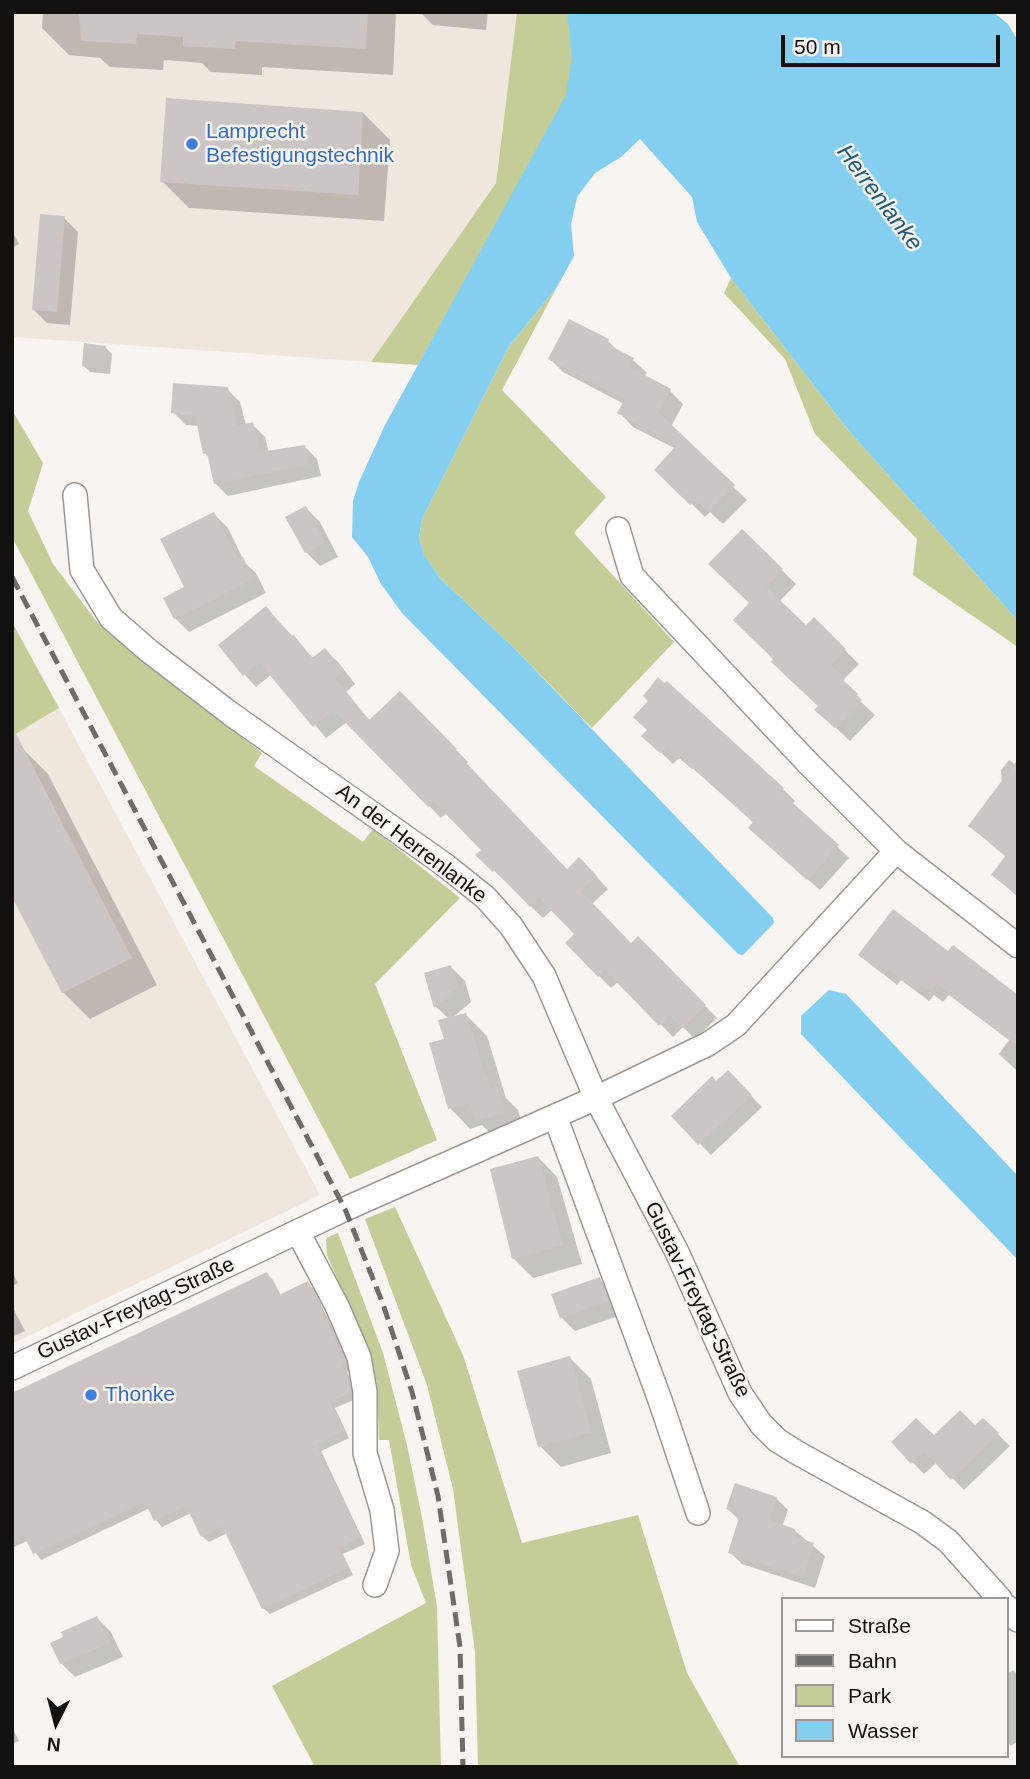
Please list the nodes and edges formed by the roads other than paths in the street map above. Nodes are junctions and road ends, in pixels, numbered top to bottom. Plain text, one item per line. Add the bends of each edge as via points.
1 (75, 495) dead end
2 (618, 529) dead end
3 (896, 851) junction
4 (1018, 946) edge
5 (596, 1098) junction
6 (555, 1116) junction
7 (299, 1232) junction
8 (12, 1368) edge
9 (698, 1513) dead end
10 (375, 1585) dead end
11 (998, 1597) edge

1 - 5 street, An der Herrenlanke via 82,570 111,618 231,714 445,864 485,898 511,926 544,976
2 - 3 street via 632,576
3 - 4 street
3 - 5 street via 736,1025 708,1044
5 - 6 street, Gustav-Freytag-Straße
5 - 11 street, Gustav-Freytag-Straße via 677,1252 740,1393 761,1424 796,1452 922,1522 948,1541
6 - 7 street, Gustav-Freytag-Straße
6 - 9 street
7 - 8 street, Gustav-Freytag-Straße
7 - 10 street via 359,1357 365,1392 365,1454 382,1510 387,1551

